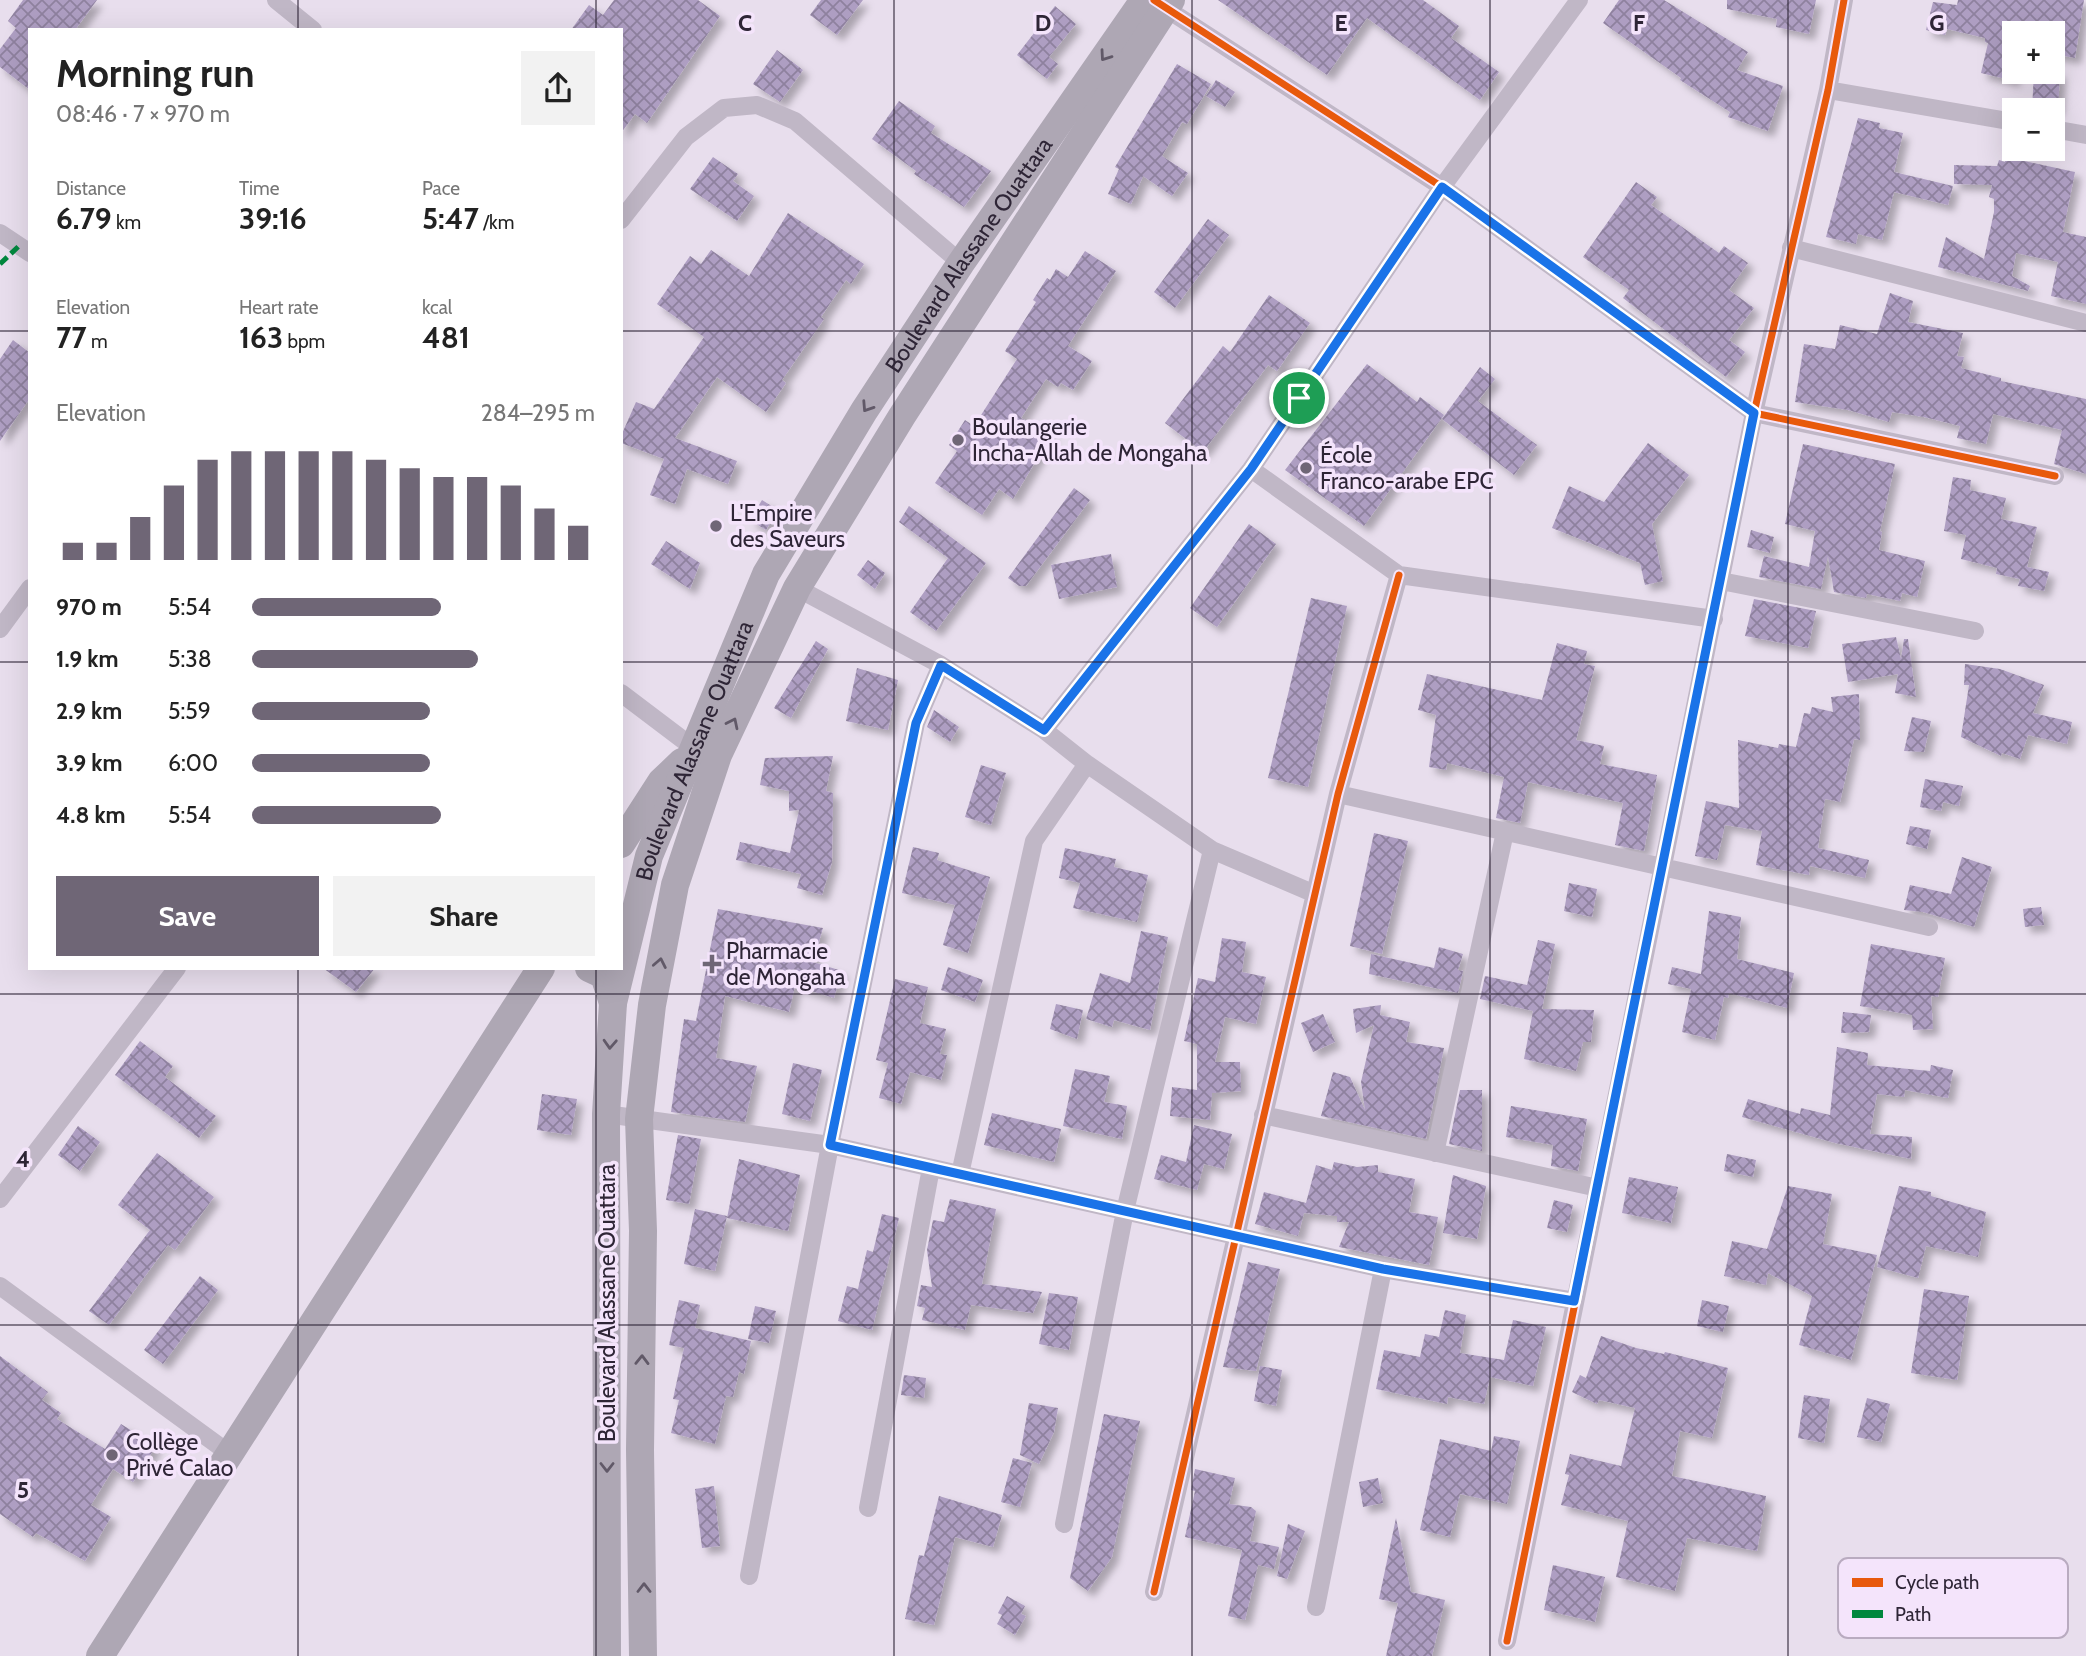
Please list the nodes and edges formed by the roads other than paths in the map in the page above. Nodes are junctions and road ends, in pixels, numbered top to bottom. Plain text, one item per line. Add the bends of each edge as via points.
1 (276, 0) edge
2 (1579, 0) edge
3 (1844, 0) edge
4 (1158, 2) edge
5 (311, 28) edge
6 (1828, 90) junction
7 (2002, 120) edge
8 (2065, 131) edge
9 (2086, 135) edge
10 (1442, 187) junction
11 (623, 217) edge
12 (0, 233) edge
13 (1791, 248) junction
14 (28, 252) edge
15 (961, 263) junction
16 (2086, 323) edge
17 (1754, 413) junction
18 (1251, 469) junction
19 (2055, 476) dead end
20 (1399, 575) junction
21 (1721, 581) junction
22 (797, 588) junction
23 (28, 591) edge
24 (1714, 619) junction
25 (0, 629) edge
26 (1975, 631) dead end
27 (941, 665) junction
28 (623, 694) edge
29 (1044, 730) junction
30 (706, 752) junction
31 (1087, 764) junction
32 (1338, 794) junction
33 (1505, 832) junction
34 (623, 841) edge
35 (1212, 850) junction
36 (1664, 867) junction
37 (1315, 894) junction
38 (1929, 927) dead end
39 (623, 962) edge
40 (175, 970) edge
41 (540, 970) edge
42 (593, 970) edge
43 (621, 970) edge
44 (613, 1003) junction
45 (606, 1114) junction
46 (1263, 1115) junction
47 (639, 1119) junction
48 (830, 1145) junction
49 (1435, 1153) junction
50 (931, 1168) junction
51 (960, 1174) junction
52 (1598, 1188) junction
53 (0, 1199) edge
54 (1125, 1211) junction
55 (1235, 1236) junction
56 (1383, 1269) junction
57 (0, 1286) edge
58 (1574, 1301) junction
59 (230, 1454) junction
60 (868, 1508) dead end
61 (1064, 1524) dead end
62 (749, 1576) dead end
63 (1154, 1591) dead end
64 (1316, 1607) dead end
65 (1507, 1641) dead end
66 (100, 1656) edge
67 (607, 1656) edge
68 (643, 1656) edge

1 - 5 street
2 - 10 street
3 - 6 street
4 - 10 street
4 -> 15 main road, Boulevard Alassane Ouattara
4 - 22 main road, Boulevard Alassane Ouattara
6 - 7 street
6 - 13 street
8 - 9 street
10 - 17 street
10 - 18 street
11 - 15 street via 686,137 724,108 757,105 795,121
12 - 14 street
13 - 16 street
13 - 17 street
15 -> 30 main road, Boulevard Alassane Ouattara via 864,411 766,574
17 - 19 street
17 - 21 street
18 - 20 street
18 - 29 street
20 - 24 street
20 - 32 street
21 - 24 street
21 - 26 street
22 - 27 street
30 -> 22 main road, Boulevard Alassane Ouattara
23 - 25 street
24 - 36 street
27 - 29 street
27 - 48 street via 916,723
28 - 30 street
29 - 31 street
30 - 34 main road via 661,782
30 - 39 main road, Boulevard Alassane Ouattara via 649,856
47 -> 30 main road, Boulevard Alassane Ouattara via 652,1005
31 - 35 street
31 - 51 street via 1034,841
32 - 33 street
32 - 37 street
33 - 36 street
33 - 49 street
35 - 37 street
35 - 54 street
36 - 38 street
36 - 52 street
37 - 46 street
40 - 53 street
41 - 59 main road
42 - 44 main road via 604,975
43 - 44 main road, Boulevard Alassane Ouattara
44 -> 45 main road, Boulevard Alassane Ouattara
45 - 47 street
45 -> 67 main road, Boulevard Alassane Ouattara
46 - 49 street
46 - 55 street
47 - 48 street
68 -> 47 main road, Boulevard Alassane Ouattara
48 - 50 street
48 - 62 street
49 - 52 street
50 - 51 street
50 - 60 street
51 - 54 street
52 - 58 street
54 - 55 street
54 - 61 street
55 - 56 street
55 - 63 street
56 - 58 street
56 - 64 street
57 - 59 street
58 - 65 street
59 - 66 main road

